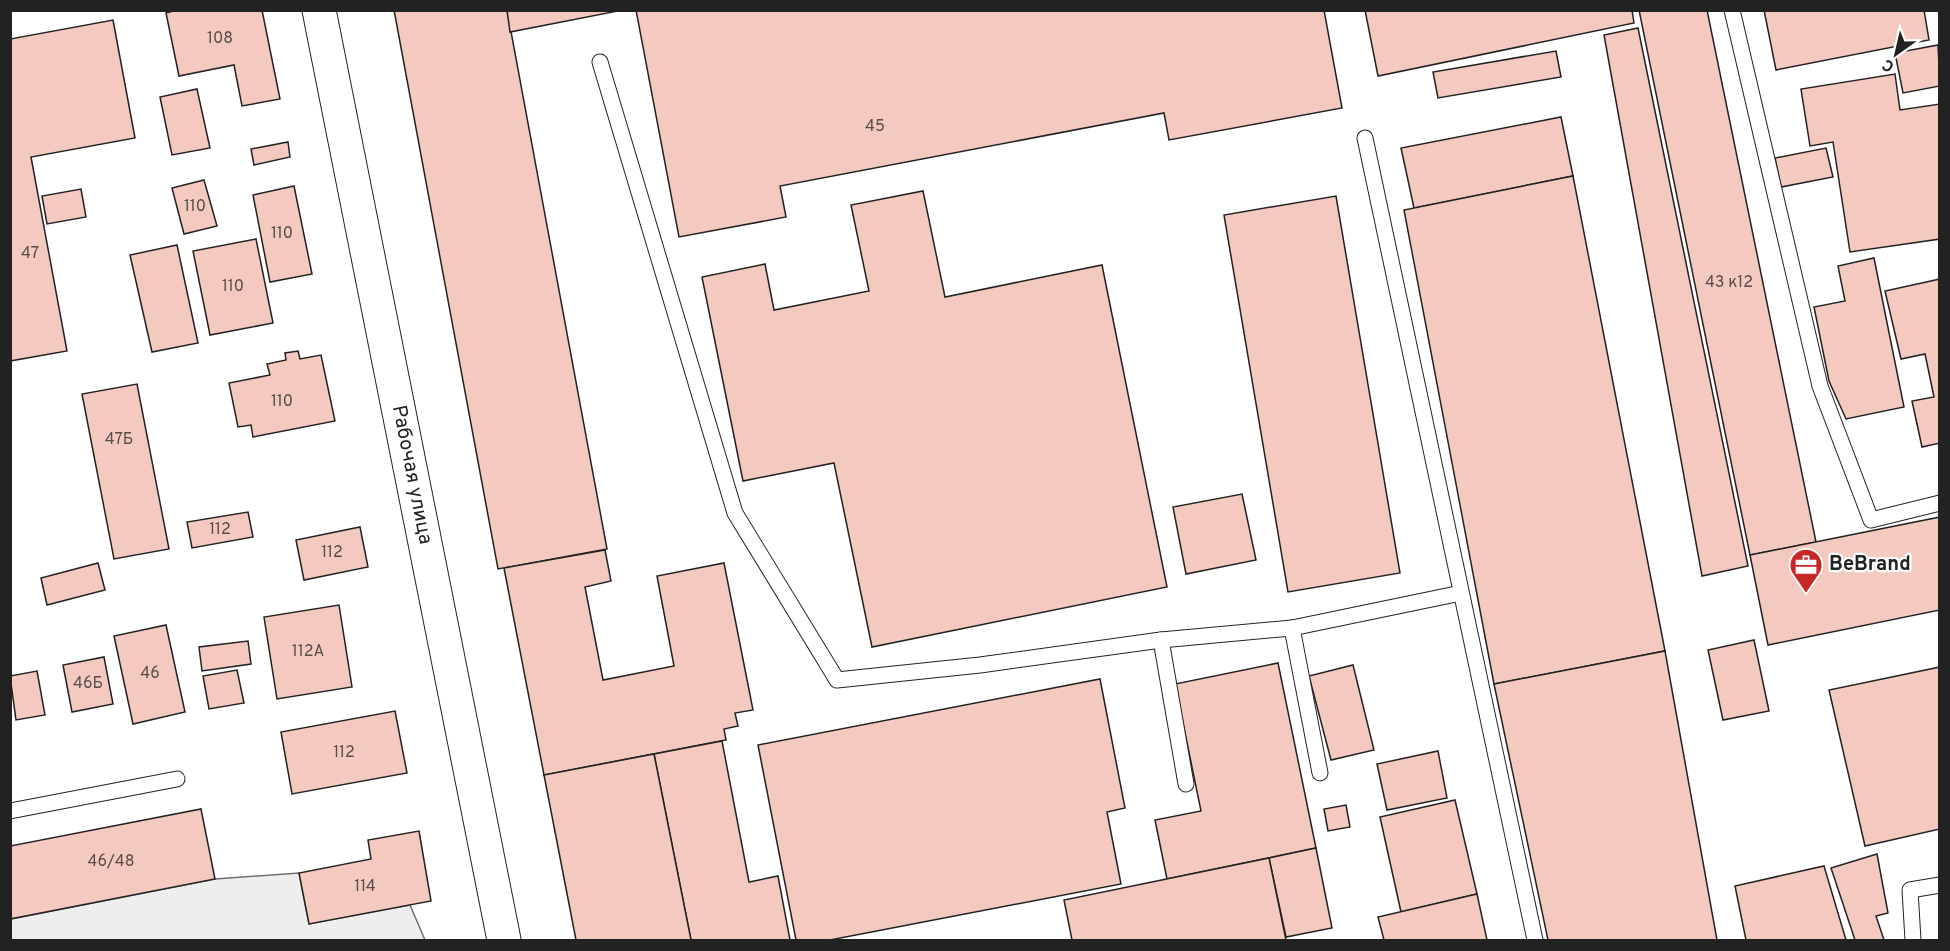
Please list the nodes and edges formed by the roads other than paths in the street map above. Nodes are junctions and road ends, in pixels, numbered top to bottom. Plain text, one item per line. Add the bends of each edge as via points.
1 (319, 10) edge
2 (1732, 10) edge
3 (600, 62) dead end
4 (1365, 138) dead end
5 (1940, 503) edge
6 (1461, 593) junction
7 (1292, 628) junction
8 (1161, 640) junction
9 (1320, 773) dead end
10 (177, 778) dead end
11 (1186, 784) dead end
12 (10, 811) edge
13 (1940, 885) edge
14 (504, 940) edge
15 (1535, 940) edge
16 (1913, 940) edge

1 - 14 main road, Рабочая улица
2 - 5 lane via 1820,386 1871,520
3 - 8 lane via 735,513 837,680
4 - 6 lane
6 - 7 lane
6 - 15 lane
7 - 8 lane
7 - 9 lane
8 - 11 lane
10 - 12 lane
13 - 16 lane via 1910,890

